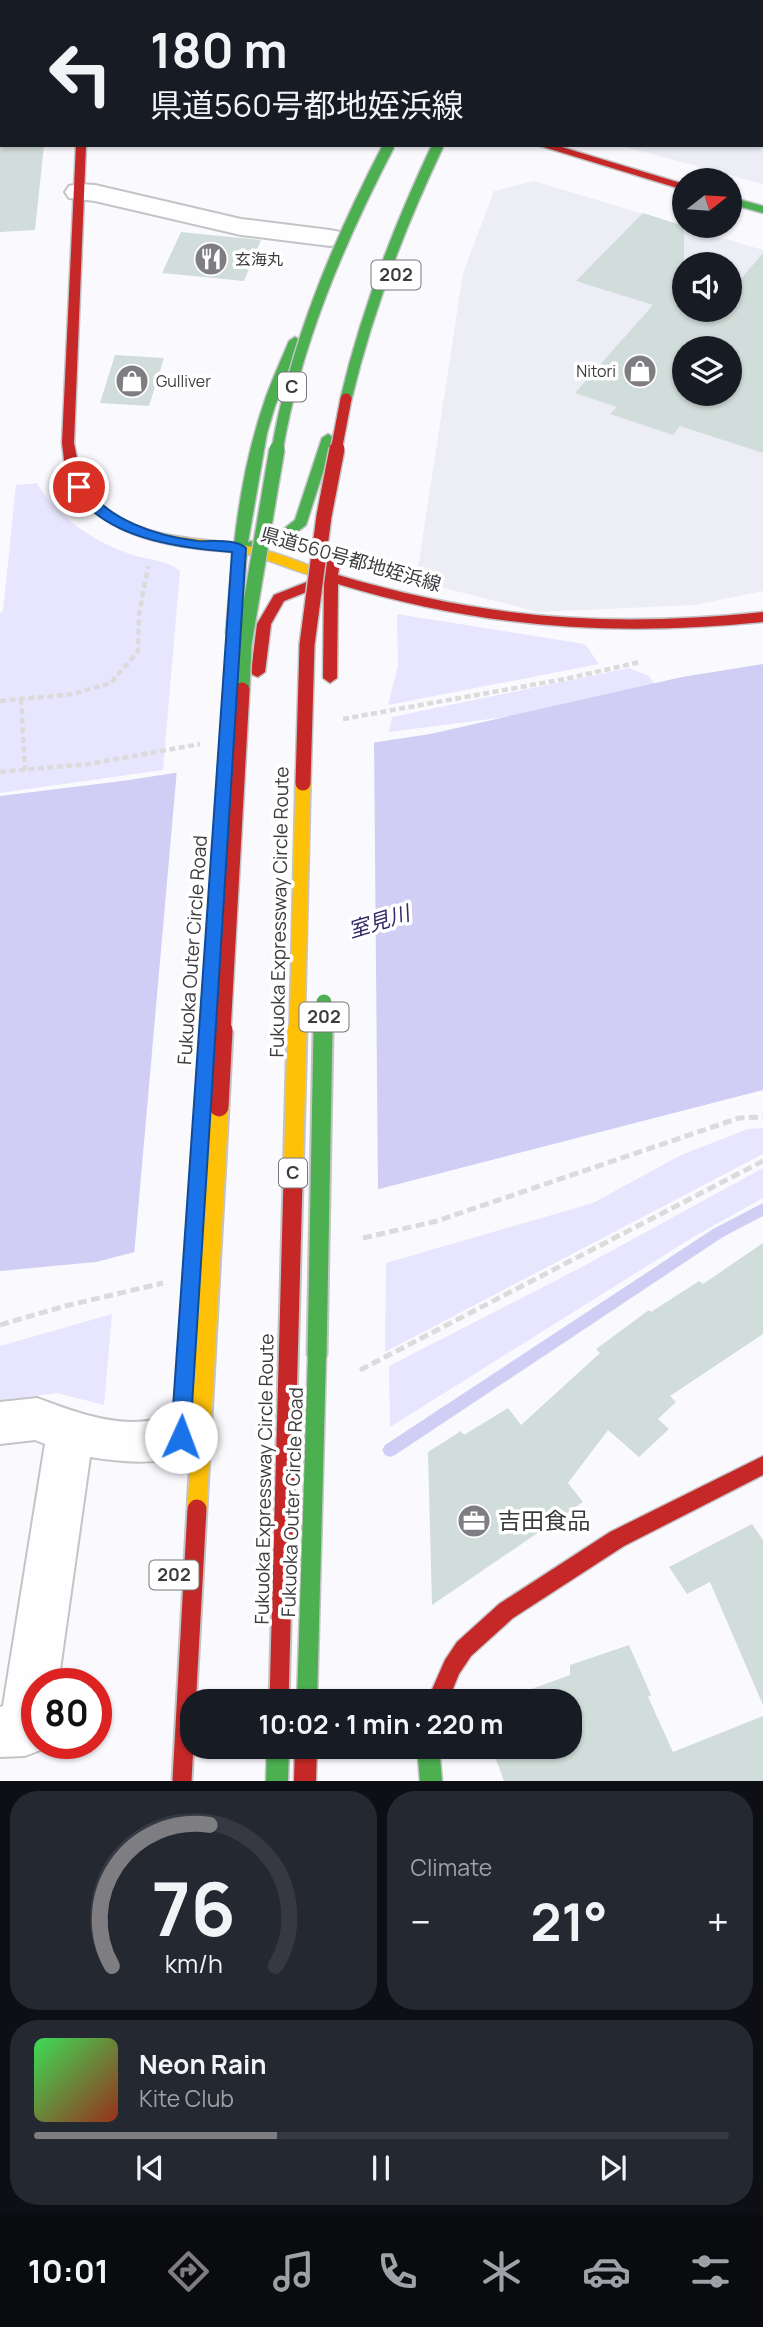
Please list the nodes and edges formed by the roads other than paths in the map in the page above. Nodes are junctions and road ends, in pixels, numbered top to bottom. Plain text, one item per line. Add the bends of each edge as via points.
1 (81, 147) edge
2 (374, 147) edge
3 (387, 147) edge
4 (403, 147) edge
5 (437, 147) edge
6 (445, 147) edge
7 (549, 147) edge
8 (672, 183) edge
9 (79, 192) junction
10 (742, 204) edge
11 (763, 210) edge
12 (330, 238) junction
13 (356, 409) junction
14 (239, 548) junction
15 (331, 577) junction
16 (763, 617) edge
17 (330, 685) dead end
18 (219, 859) junction
19 (324, 981) dead end
20 (204, 1080) dead end
21 (0, 1423) edge
22 (70, 1433) junction
23 (181, 1437) dead end
24 (763, 1465) edge
25 (279, 1689) edge
26 (307, 1689) edge
27 (441, 1689) edge
28 (0, 1732) edge
29 (278, 1759) edge
30 (306, 1759) edge
31 (429, 1759) edge
32 (183, 1781) edge
33 (277, 1781) edge
34 (305, 1781) edge
35 (431, 1781) edge

1 - 9 main road, 県道560号都地姪浜線
2 - 12 main road, Fukuoka Outer Circle Road
3 - 32 main road, C, bridge via 353,214 304,340 278,442 244,644
4 - 12 main road via 365,223
5 - 25 main road, Fukuoka Expressway Circle Route / C, bridge via 401,222 359,345 318,538 307,645
6 - 13 main road, 202 via 402,258
7 - 8 main road
9 - 12 street via 241,227
9 - 14 main road, 県道560号都地姪浜線 via 68,443 71,472 87,501 109,519 196,545
10 - 11 main road
12 - 14 main road, Fukuoka Outer Circle Road via 269,407
13 - 14 main road via 326,439 301,522 279,539
13 - 15 main road, 202
14 - 15 main road, 県道560号都地姪浜線
14 - 18 main road, Fukuoka Outer Circle Road
15 - 16 main road, 県道560号都地姪浜線 via 466,612 553,626 636,630
15 - 17 main road, 202
15 - 18 main road, bridge via 279,598 264,624 248,787
18 - 20 main road, Fukuoka Outer Circle Road
19 - 26 main road, Fukuoka Outer Circle Road / 202, bridge
21 - 22 street via 37,1419
22 - 23 street via 132,1443
22 - 28 street via 25,1731
24 - 27 main road via 675,1506 569,1567 489,1623 463,1651
29 - 33 main road
30 - 34 main road
31 - 35 main road

